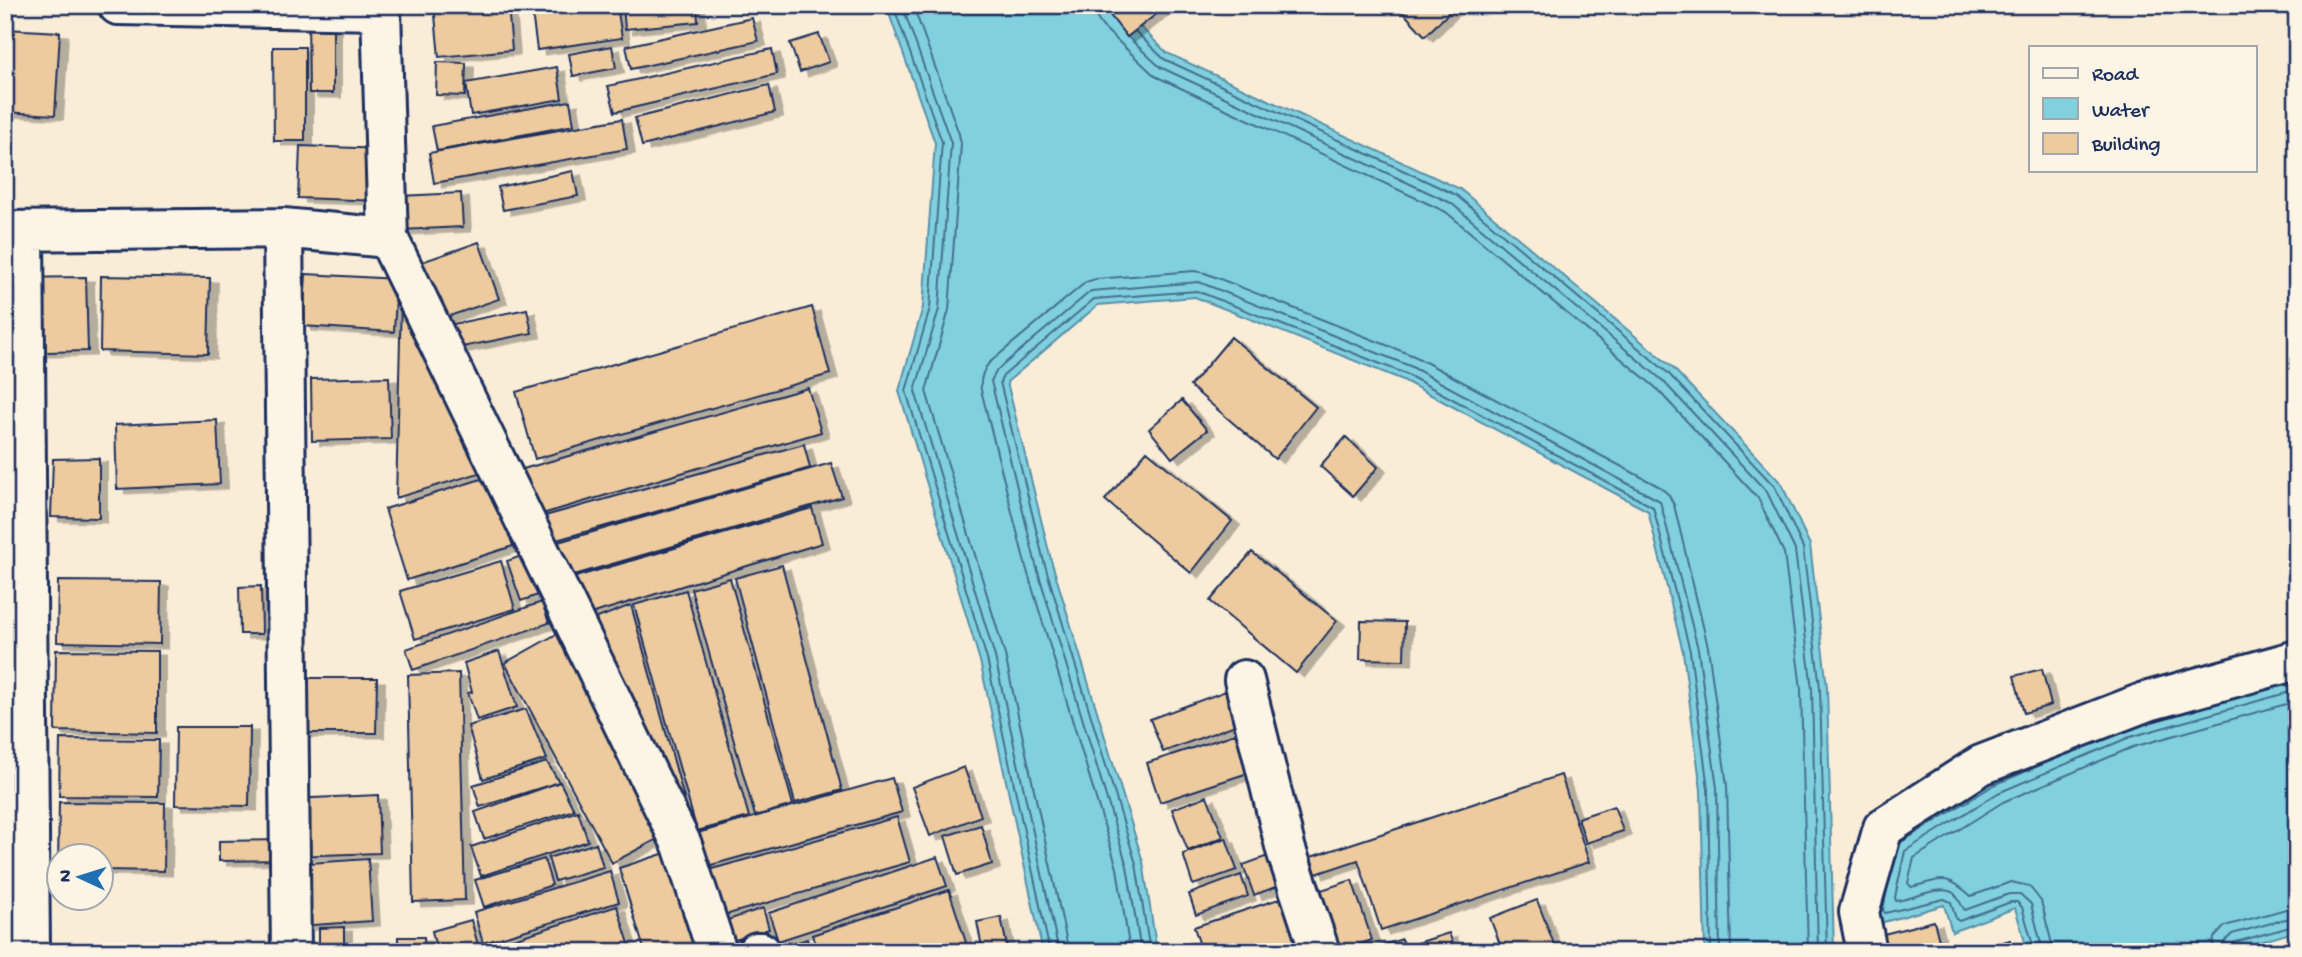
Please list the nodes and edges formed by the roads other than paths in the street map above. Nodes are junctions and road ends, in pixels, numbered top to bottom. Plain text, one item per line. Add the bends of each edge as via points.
1 (118, 5) edge
2 (284, 228) junction
3 (14, 231) edge
4 (388, 238) junction
5 (2297, 660) edge
6 (1244, 680) dead end
7 (30, 952) edge
8 (291, 952) edge
9 (717, 952) edge
10 (1320, 952) edge
11 (1867, 952) edge

1 - 4 street via 381,10
2 - 3 street
2 - 4 street
2 - 8 street
3 - 7 street
4 - 9 street via 682,845
5 - 11 street via 2145,702 1981,765 1883,828 1859,912
6 - 10 street via 1286,850

